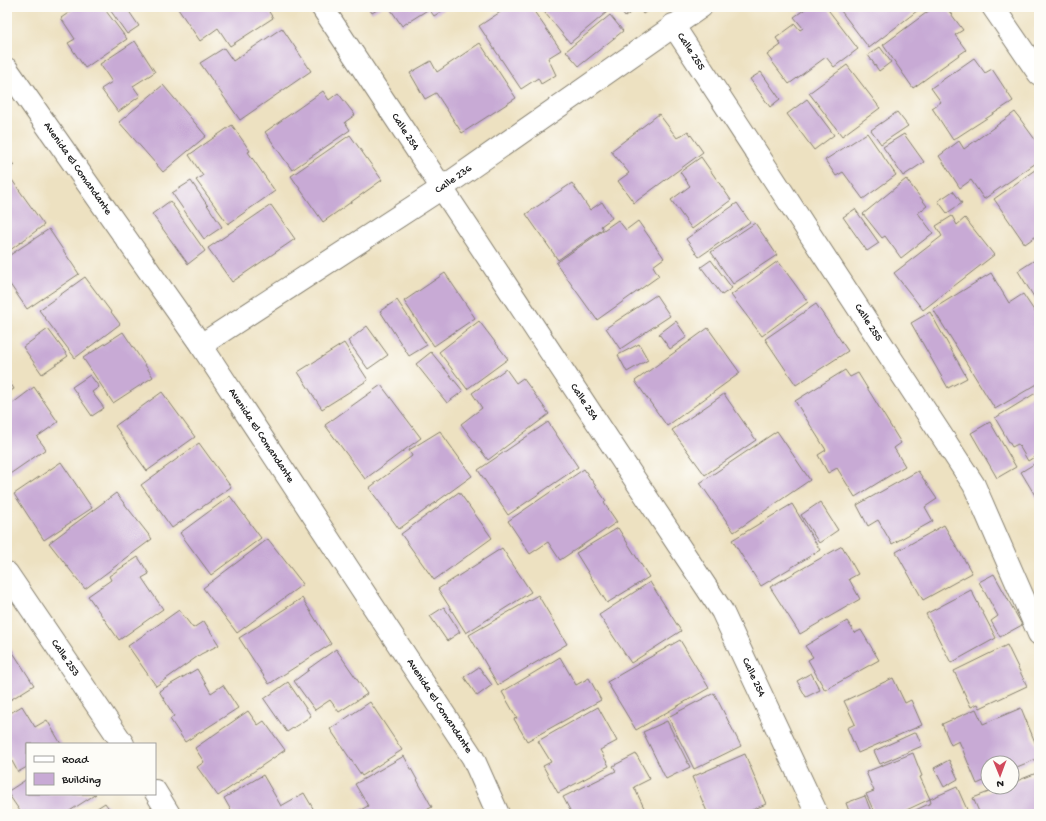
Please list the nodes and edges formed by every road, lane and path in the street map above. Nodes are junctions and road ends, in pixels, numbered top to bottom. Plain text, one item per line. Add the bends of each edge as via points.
1 (322, 7) edge
2 (702, 7) edge
3 (993, 7) edge
4 (673, 25) junction
5 (7, 69) edge
6 (1039, 74) edge
7 (442, 188) junction
8 (201, 345) junction
9 (7, 573) edge
10 (1039, 634) edge
11 (122, 743) edge
12 (156, 793) edge
13 (169, 814) edge
14 (498, 814) edge
15 (817, 814) edge

1 - 7 street, Calle 254
2 - 4 street, Calle 236
3 - 6 street
4 - 7 street, Calle 236
4 - 10 street, Calle 255 via 974,485
5 - 8 street, Avenida El Comandante
7 - 8 street, Calle 236
7 - 15 street, Calle 254 via 722,611
8 - 14 street, Avenida El Comandante via 473,758
9 - 11 street, Calle 253
12 - 13 street

